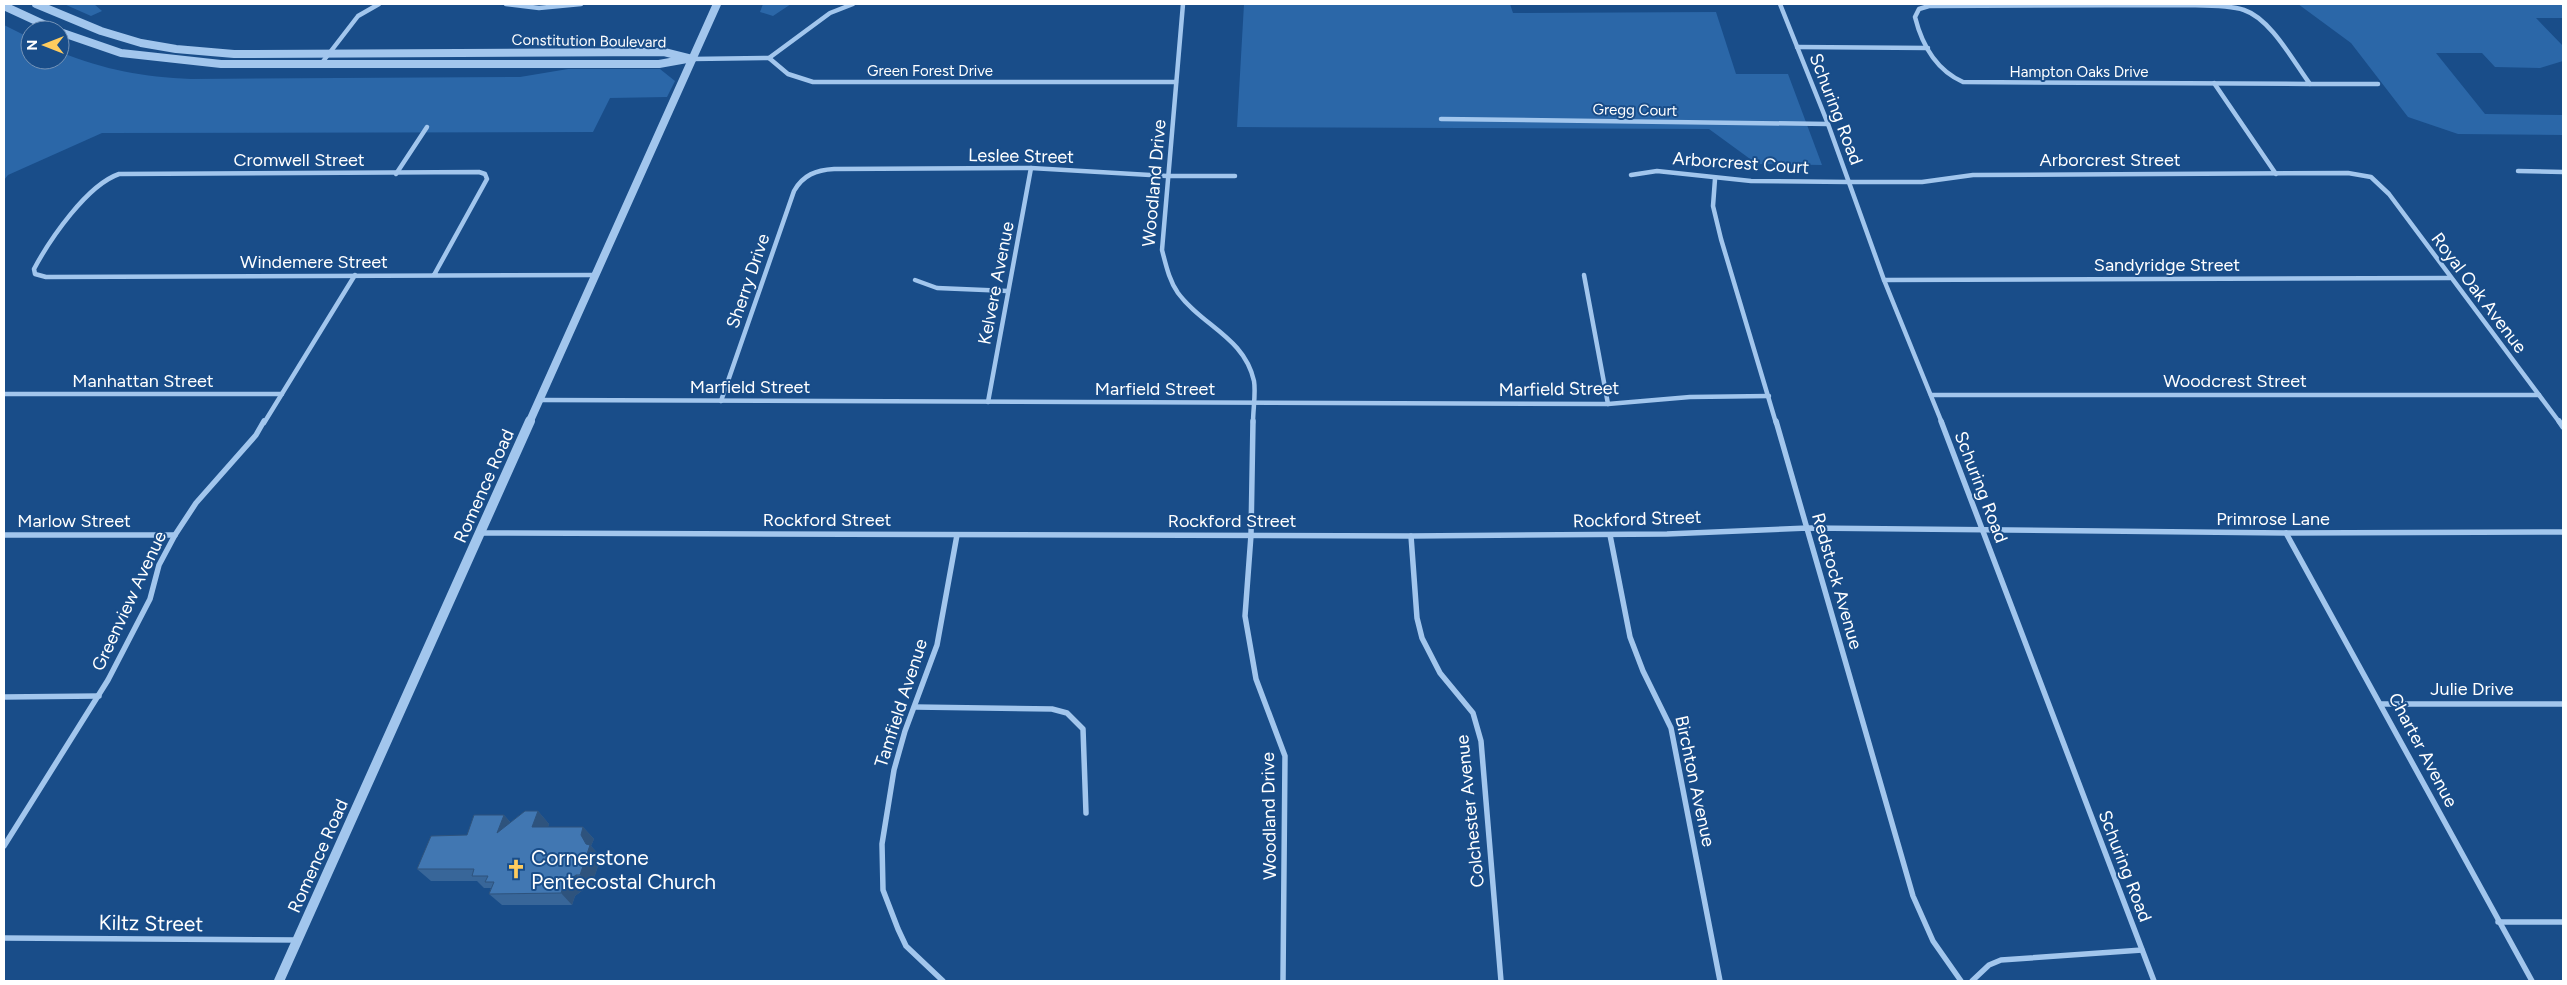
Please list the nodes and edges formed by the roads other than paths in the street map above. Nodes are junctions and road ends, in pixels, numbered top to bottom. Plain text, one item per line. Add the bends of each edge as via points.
1 (36, 4) edge
2 (379, 4) edge
3 (506, 4) edge
4 (581, 4) edge
5 (717, 4) edge
6 (853, 4) edge
7 (1183, 4) edge
8 (1780, 4) edge
9 (4, 6) edge
10 (34, 20) edge
11 (70, 35) edge
12 (1797, 47) junction
13 (1928, 48) junction
14 (330, 53) junction
15 (769, 58) junction
16 (692, 59) junction
17 (321, 65) junction
18 (1176, 82) junction
19 (2214, 83) junction
20 (2310, 84) junction
21 (2378, 84) dead end
22 (1441, 119) dead end
23 (1828, 124) junction
24 (427, 127) dead end
25 (1031, 168) junction
26 (2518, 171) dead end
27 (2563, 172) edge
28 (396, 174) junction
29 (2276, 174) junction
30 (808, 175) joint
31 (1631, 175) dead end
32 (1168, 176) junction
33 (1235, 176) dead end
34 (2371, 177) joint
35 (1714, 178) junction
36 (1849, 182) junction
37 (34, 272) joint
38 (355, 275) junction
39 (434, 275) junction
40 (596, 275) junction
41 (1584, 276) dead end
42 (2450, 278) junction
43 (916, 280) dead end
44 (1884, 280) junction
45 (1008, 291) junction
46 (4, 394) edge
47 (282, 394) junction
48 (1931, 395) junction
49 (2539, 395) junction
50 (1769, 396) junction
51 (540, 400) junction
52 (721, 401) junction
53 (988, 402) junction
54 (1254, 403) junction
55 (1608, 404) junction
56 (2563, 427) edge
57 (1808, 528) junction
58 (1983, 531) junction
59 (2563, 532) edge
60 (481, 533) junction
61 (2286, 533) junction
62 (4, 534) edge
63 (1250, 534) junction
64 (175, 535) junction
65 (958, 535) junction
66 (1610, 535) junction
67 (1411, 536) junction
68 (99, 696) junction
69 (4, 697) edge
70 (2382, 704) junction
71 (2563, 704) edge
72 (915, 707) junction
73 (1086, 813) dead end
74 (4, 846) edge
75 (2498, 922) junction
76 (2563, 922) edge
77 (4, 938) edge
78 (298, 940) junction
79 (2142, 950) junction
80 (279, 981) edge
81 (943, 981) edge
82 (1282, 981) edge
83 (1501, 981) edge
84 (1720, 981) edge
85 (1961, 981) edge
86 (1972, 981) edge
87 (2154, 981) edge
88 (2532, 981) edge

1 - 14 street, Constitution Boulevard via 115,36 190,51
2 - 14 street via 358,16
3 - 4 street via 539,8
5 - 16 street, Romence Road
6 - 15 street via 830,13
7 - 18 street, Woodland Drive
8 - 12 street, Schuring Road
9 - 10 street
11 - 17 street, Constitution Boulevard via 121,53 165,59 221,64
12 - 13 street
12 - 23 street, Schuring Road
13 - 19 street, Hampton Oaks Drive via 1940,70 1962,82
13 - 20 street, Hampton Oaks Drive via 1915,17 1919,9 1929,6 2223,6 2248,11 2266,23
14 - 16 street, Constitution Boulevard via 664,52
14 - 17 street
15 - 16 street
15 - 18 street, Green Forest Drive via 784,72 799,80 813,82
16 - 17 street, Constitution Boulevard via 659,64
16 - 40 street, Romence Road
18 - 32 street, Woodland Drive
19 - 20 street, Hampton Oaks Drive
19 - 29 street
20 - 21 street, Hampton Oaks Drive
22 - 23 street, Gregg Court
23 - 36 street, Schuring Road
24 - 28 street
25 - 30 street, Leslee Street via 834,169
25 - 32 street, Leslee Street
25 - 45 street, Kelvere Avenue
26 - 27 street
28 - 37 street, Cromwell Street via 114,176 96,187 41,254
28 - 39 street, Cromwell Street via 479,172 487,179
29 - 34 street, Arborcrest Street via 2348,173
29 - 36 street, Arborcrest Street via 1973,175 1922,182
30 - 52 street, Sherry Drive via 794,191
31 - 35 street, Arborcrest Court via 1658,171
32 - 33 street, Leslee Street
32 - 54 street, Woodland Drive via 1161,235 1167,277 1182,299 1245,355 1251,366
34 - 42 street, Royal Oak Avenue via 2389,194
35 - 36 street, Arborcrest Court
35 - 50 street, Redstock Avenue via 1713,206 1721,239
36 - 44 street, Schuring Road
37 - 38 street, Windemere Street via 46,277
38 - 39 street, Windemere Street
38 - 47 street, Greenview Avenue
39 - 40 street, Windemere Street
40 - 51 street, Romence Road
41 - 55 street
42 - 44 street, Sandyridge Street
42 - 49 street, Royal Oak Avenue
43 - 45 street via 937,288
44 - 48 street, Schuring Road
45 - 53 street, Kelvere Avenue
46 - 47 street, Manhattan Street
47 - 64 street, Greenview Avenue via 256,435 196,503
48 - 49 street, Woodcrest Street
48 - 58 street, Schuring Road
49 - 56 street, Royal Oak Avenue
50 - 55 street, Marfield Street via 1690,397
50 - 57 street, Redstock Avenue
51 - 52 street, Marfield Street
51 - 60 street, Romence Road
52 - 53 street, Marfield Street
53 - 54 street, Marfield Street
54 - 55 street, Marfield Street
54 - 63 street, Woodland Drive
57 - 58 street, Rockford Street
57 - 66 street, Rockford Street
57 - 85 street, Redstock Avenue via 1918,912 1934,947
58 - 61 street, Primrose Lane
58 - 79 street, Schuring Road
59 - 61 street, Primrose Lane
60 - 65 street, Rockford Street
60 - 78 street, Romence Road
61 - 70 street, Charter Avenue
62 - 64 street, Marlow Street
63 - 65 street, Rockford Street
63 - 67 street, Rockford Street
63 - 82 street, Woodland Drive via 1245,616 1251,659 1286,756
64 - 68 street, Greenview Avenue via 159,565 150,599
65 - 72 street, Tamfield Avenue via 937,645
66 - 67 street, Rockford Street
66 - 84 street, Birchton Avenue via 1629,634 1671,728
67 - 83 street, Colchester Avenue via 1417,618 1422,638 1440,672 1473,713 1481,740
68 - 69 street
68 - 74 street, Greenview Avenue
70 - 71 street, Julie Drive
70 - 75 street, Charter Avenue
72 - 73 street via 1038,707 1067,713 1083,728
72 - 81 street, Tamfield Avenue via 894,770 882,844 883,890 906,946
75 - 76 street
75 - 88 street, Charter Avenue
77 - 78 street, Kiltz Street
78 - 80 street, Romence Road
79 - 86 street via 2001,960 1989,965
79 - 87 street, Schuring Road

